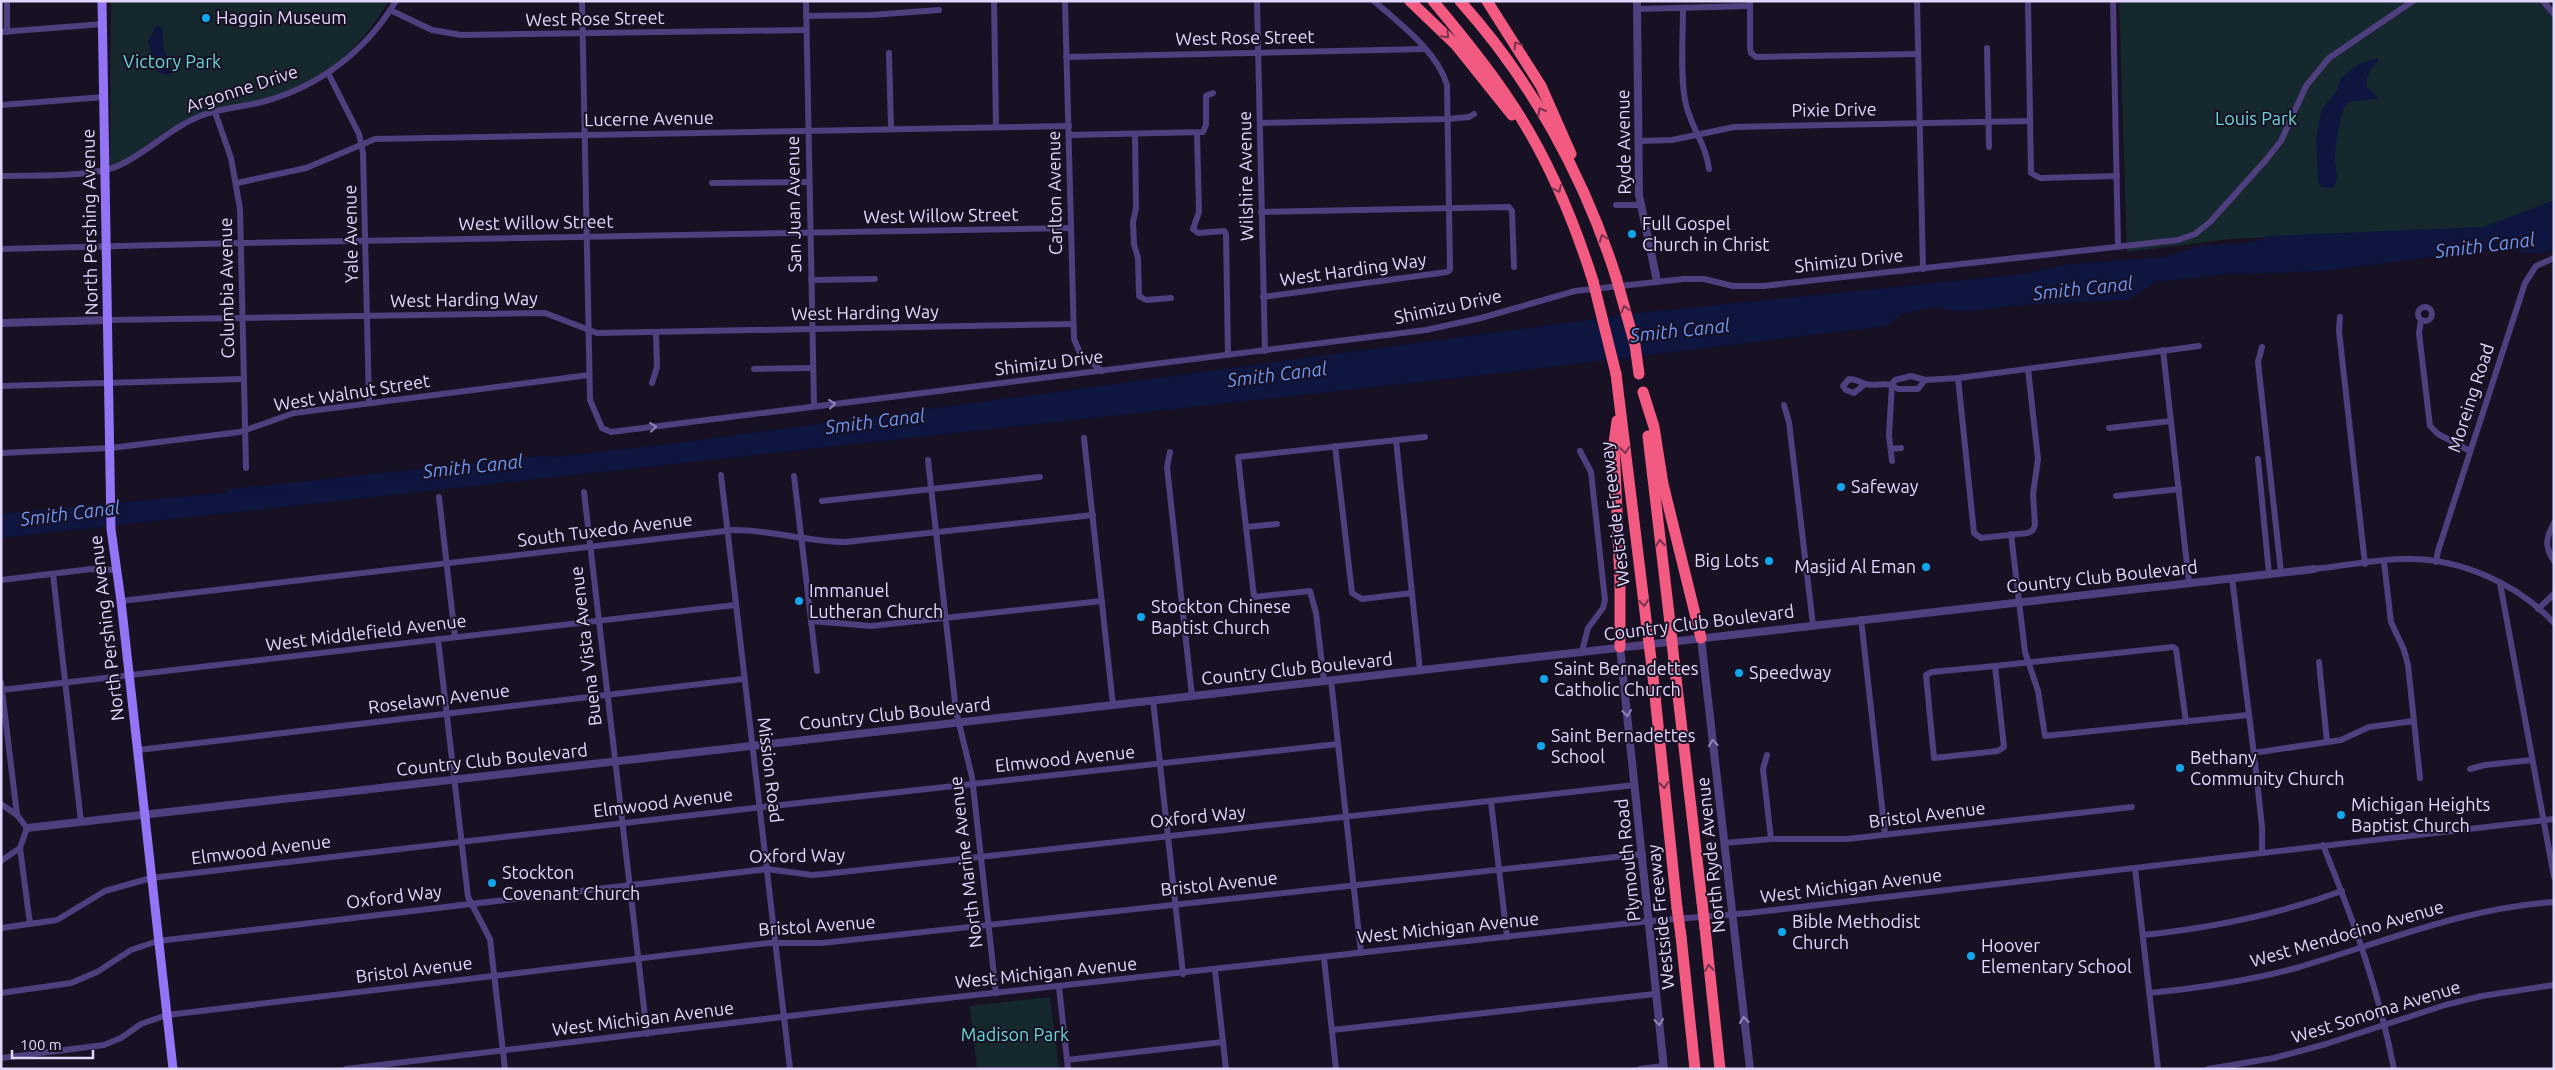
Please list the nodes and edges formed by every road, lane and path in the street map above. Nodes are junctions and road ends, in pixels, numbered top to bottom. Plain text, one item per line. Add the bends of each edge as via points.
1 (7, 1) edge
2 (102, 1) edge
3 (396, 1) edge
4 (582, 1) edge
5 (806, 1) edge
6 (994, 1) edge
7 (1065, 1) edge
8 (1257, 1) edge
9 (1374, 1) edge
10 (1410, 1) edge
11 (1433, 1) edge
12 (1460, 1) edge
13 (1487, 1) edge
14 (1918, 1) edge
15 (2028, 1) edge
16 (2113, 1) edge
17 (2413, 1) edge
18 (2543, 1) edge
19 (1750, 4) edge
20 (1637, 5) edge
21 (1683, 8) junction
22 (390, 10) junction
23 (939, 10) dead end
24 (2554, 14) edge
25 (806, 16) junction
26 (103, 24) junction
27 (806, 30) junction
28 (4, 32) edge
29 (582, 34) junction
30 (1987, 48) dead end
31 (1424, 49) junction
32 (890, 53) dead end
33 (1258, 53) junction
34 (1918, 54) junction
35 (1066, 57) junction
36 (328, 73) junction
37 (1213, 93) dead end
38 (104, 97) junction
39 (1, 105) edge
40 (216, 112) junction
41 (1474, 114) dead end
42 (1448, 119) junction
43 (2030, 121) junction
44 (1989, 122) junction
45 (1260, 123) junction
46 (1920, 124) junction
47 (1069, 126) junction
48 (996, 127) junction
49 (891, 129) junction
50 (808, 131) junction
51 (1197, 132) junction
52 (1135, 134) junction
53 (1698, 134) junction
54 (584, 135) junction
55 (1070, 135) junction
56 (1640, 141) junction
57 (361, 144) junction
58 (1536, 145) junction
59 (1989, 147) dead end
60 (106, 169) junction
61 (1708, 169) dead end
62 (1, 176) edge
63 (2117, 176) junction
64 (809, 182) junction
65 (237, 183) junction
66 (712, 184) dead end
67 (1588, 200) junction
68 (1616, 205) dead end
69 (1640, 205) junction
70 (1450, 209) junction
71 (1261, 212) junction
72 (1071, 228) junction
73 (810, 234) junction
74 (587, 238) junction
75 (366, 241) junction
76 (241, 243) junction
77 (107, 246) junction
78 (2118, 247) junction
79 (1, 249) edge
80 (2554, 258) edge
81 (1514, 267) dead end
82 (1923, 269) junction
83 (874, 279) dead end
84 (811, 280) junction
85 (1656, 281) junction
86 (1263, 297) junction
87 (1170, 298) dead end
88 (367, 316) junction
89 (2340, 317) dead end
90 (243, 318) junction
91 (109, 320) junction
92 (2421, 320) dead end
93 (1, 323) edge
94 (1073, 324) junction
95 (812, 329) junction
96 (588, 330) junction
97 (656, 332) junction
98 (2199, 346) dead end
99 (2262, 347) dead end
100 (2163, 350) junction
101 (1265, 351) junction
102 (1228, 355) junction
103 (813, 368) junction
104 (754, 369) dead end
105 (2028, 369) junction
106 (1102, 371) junction
107 (589, 375) junction
108 (1958, 378) junction
109 (244, 379) junction
110 (1907, 379) junction
111 (1925, 380) junction
112 (652, 383) dead end
113 (109, 384) junction
114 (1865, 384) dead end
115 (1892, 384) junction
116 (1, 386) edge
117 (1908, 387) junction
118 (1643, 392) junction
119 (1619, 402) junction
120 (369, 404) junction
121 (1784, 405) dead end
122 (814, 406) junction
123 (2171, 421) junction
124 (2108, 428) dead end
125 (246, 430) junction
126 (1426, 437) dead end
127 (1084, 438) dead end
128 (1396, 440) junction
129 (1335, 446) junction
130 (111, 448) junction
131 (1901, 448) dead end
132 (1891, 449) junction
133 (1580, 451) dead end
134 (2470, 451) junction
135 (1170, 452) dead end
136 (1, 453) edge
137 (2258, 459) dead end
138 (928, 460) dead end
139 (1892, 461) dead end
140 (246, 468) dead end
141 (721, 475) dead end
142 (794, 476) dead end
143 (1040, 477) dead end
144 (931, 489) junction
145 (2179, 489) junction
146 (584, 492) dead end
147 (2116, 496) dead end
148 (439, 497) dead end
149 (822, 501) dead end
150 (1093, 515) junction
151 (1277, 524) dead end
152 (2554, 524) edge
153 (1246, 527) junction
154 (726, 531) junction
155 (936, 532) junction
156 (2011, 534) junction
157 (802, 538) junction
158 (590, 547) junction
159 (2554, 560) edge
160 (2384, 562) junction
161 (2436, 562) junction
162 (447, 564) junction
163 (2365, 564) junction
164 (2314, 569) joint
165 (117, 570) junction
166 (2281, 572) junction
167 (53, 574) junction
168 (2269, 574) junction
169 (2232, 578) junction
170 (1, 580) edge
171 (2189, 583) junction
172 (2500, 583) junction
173 (1412, 593) junction
174 (2554, 594) edge
175 (121, 601) junction
176 (1102, 601) junction
177 (2019, 602) junction
178 (735, 605) junction
179 (2538, 609) junction
180 (945, 618) junction
181 (1861, 619) junction
182 (598, 621) junction
183 (811, 621) junction
184 (2554, 623) edge
185 (1813, 624) junction
186 (455, 637) junction
187 (1701, 638) junction
188 (438, 639) junction
189 (1620, 647) junction
190 (1582, 651) junction
191 (2027, 662) junction
192 (2319, 662) dead end
193 (1995, 666) junction
194 (1420, 670) junction
195 (817, 671) dead end
196 (130, 676) junction
197 (743, 679) junction
198 (1327, 681) junction
199 (1, 682) edge
200 (65, 683) junction
201 (2, 690) edge
202 (607, 694) junction
203 (1192, 696) junction
204 (1153, 700) junction
205 (1113, 705) junction
206 (446, 714) junction
207 (2248, 716) junction
208 (2414, 721) junction
209 (958, 722) junction
210 (2186, 722) junction
211 (2328, 742) junction
212 (1338, 744) junction
213 (752, 746) junction
214 (138, 750) junction
215 (2253, 753) junction
216 (1767, 755) dead end
217 (2532, 760) junction
218 (615, 761) junction
219 (1160, 763) junction
220 (2470, 769) dead end
221 (2420, 778) dead end
222 (454, 780) junction
223 (972, 784) junction
224 (1634, 785) junction
225 (1491, 802) junction
226 (1, 804) edge
227 (2132, 807) dead end
228 (760, 808) junction
229 (17, 815) junction
230 (144, 815) junction
231 (1345, 816) junction
232 (2554, 819) edge
233 (2543, 821) junction
234 (81, 822) junction
235 (622, 823) junction
236 (27, 828) junction
237 (1885, 834) junction
238 (1168, 836) junction
239 (1771, 838) junction
240 (461, 842) junction
241 (1724, 843) junction
242 (2323, 845) junction
243 (20, 848) junction
244 (2262, 852) junction
245 (1643, 854) junction
246 (980, 857) junction
247 (1, 861) edge
248 (2135, 868) junction
249 (767, 869) junction
250 (1498, 869) junction
251 (2554, 877) edge
252 (151, 878) junction
253 (1353, 884) junction
254 (629, 885) junction
255 (2342, 891) junction
256 (2554, 902) edge
257 (472, 904) junction
258 (1176, 904) junction
259 (1732, 913) junction
260 (1650, 921) junction
261 (30, 924) junction
262 (988, 925) junction
263 (1, 928) edge
264 (2142, 935) junction
265 (1507, 937) junction
266 (158, 941) junction
267 (775, 943) junction
268 (2363, 946) junction
269 (1361, 953) junction
270 (1324, 958) junction
271 (638, 959) junction
272 (1215, 970) junction
273 (1183, 974) junction
274 (494, 975) junction
275 (2554, 985) edge
276 (1060, 987) junction
277 (1, 993) edge
278 (996, 993) junction
279 (2149, 993) junction
280 (1656, 994) junction
281 (167, 1015) junction
282 (783, 1017) junction
283 (2386, 1025) junction
284 (1332, 1030) junction
285 (647, 1034) junction
286 (1223, 1042) junction
287 (503, 1051) junction
288 (1, 1058) edge
289 (1067, 1060) junction
290 (1664, 1067) edge
291 (173, 1069) edge
292 (346, 1069) edge
293 (505, 1069) edge
294 (790, 1069) edge
295 (1068, 1069) edge
296 (1226, 1069) edge
297 (1336, 1069) edge
298 (1640, 1069) edge
299 (1696, 1069) edge
300 (1720, 1069) edge
301 (1750, 1069) edge
302 (2158, 1069) edge
303 (2208, 1069) edge
304 (2394, 1069) edge

1 - 28 street
2 - 26 main road, North Pershing Avenue
3 - 22 street, Argonne Drive
4 - 29 street
5 - 25 street, San Juan Avenue
6 - 48 street
7 - 35 street, Carlton Avenue
8 - 33 street, Wilshire Avenue
9 - 31 street
10 -> 58 highway via 1456,45
11 - 58 highway, Westside Freeway via 1509,99
67 -> 12 highway via 1533,98 1511,64
67 -> 13 highway via 1566,137 1542,86
14 - 34 street
15 - 43 street
16 - 63 street
17 - 78 street, Shimizu Drive via 2329,58 2306,86 2281,141 2210,222 2195,234 2178,240
18 - 24 street
19 - 21 street
19 - 34 street via 1752,54 1761,57
20 - 21 street
20 - 56 street, Ryde Avenue
21 - 53 street via 1684,101
22 - 29 street, West Rose Street via 432,30 461,36
22 - 36 street, Argonne Drive via 359,48
23 - 25 street via 871,16
25 - 27 street, San Juan Avenue
26 - 28 street
26 - 38 main road, North Pershing Avenue
27 - 29 street, West Rose Street
27 - 50 street, San Juan Avenue
29 - 54 street
30 - 44 street
31 - 33 street, West Rose Street
31 - 42 street via 1445,78
32 - 49 street
33 - 35 street, West Rose Street
33 - 45 street, Wilshire Avenue
34 - 46 street
35 - 47 street, Carlton Avenue
36 - 40 street, Argonne Drive via 276,98
36 - 57 street, Yale Avenue via 349,111
37 - 51 street via 1206,96 1206,130
38 - 39 street
38 - 60 main road, North Pershing Avenue
40 - 60 street, Argonne Drive via 188,121 123,164
40 - 65 street, Columbia Avenue
41 - 42 street
42 - 45 street
42 - 70 street
43 - 44 street, Pixie Drive
43 - 63 street via 2030,170 2036,178
44 - 46 street, Pixie Drive
44 - 59 street
45 - 71 street, Wilshire Avenue
46 - 53 street, Pixie Drive via 1734,127
46 - 82 street
47 - 48 street, Lucerne Avenue
47 - 55 street, Carlton Avenue
48 - 49 street, Lucerne Avenue
49 - 50 street, Lucerne Avenue
50 - 54 street, Lucerne Avenue
50 - 64 street, San Juan Avenue
51 - 52 street
51 - 102 street via 1199,212 1193,229 1198,233 1224,231 1226,234
52 - 55 street
52 - 87 street via 1136,208 1133,222 1139,296 1146,300
53 - 56 street, Pixie Drive via 1672,140
53 - 61 street
54 - 57 street, Lucerne Avenue via 375,139
54 - 74 street
55 - 72 street, Carlton Avenue
56 - 69 street, Ryde Avenue
57 - 65 street, Lucerne Avenue via 306,168
57 - 75 street, Yale Avenue
58 -> 119 highway, Westside Freeway, bridge via 1574,226 1593,281 1616,374
60 - 62 street, Argonne Drive
60 - 77 main road, North Pershing Avenue
63 - 78 street
64 - 66 street
64 - 73 street, San Juan Avenue
65 - 76 street, Columbia Avenue
118 -> 67 highway, bridge via 1616,277
68 - 69 street
69 - 85 street, Ryde Avenue
70 - 71 street
70 - 81 street via 1509,207 1512,212
70 - 86 street, West Harding Way via 1451,267 1448,272
71 - 86 street, Wilshire Avenue
72 - 73 street, West Willow Street
72 - 94 street, Carlton Avenue
73 - 74 street, West Willow Street
73 - 84 street, San Juan Avenue
74 - 75 street, West Willow Street
74 - 96 street
75 - 76 street, West Willow Street
75 - 88 street, Yale Avenue
76 - 77 street, West Willow Street
76 - 90 street, Columbia Avenue
77 - 79 street, West Willow Street
77 - 91 main road, North Pershing Avenue
78 - 82 street, Shimizu Drive
80 - 134 street, Moreing Road via 2536,266 2525,283
82 - 85 street, Shimizu Drive via 1746,287 1704,280
83 - 84 street
84 - 95 street, San Juan Avenue
85 - 101 street, Shimizu Drive via 1566,293 1426,330
86 - 101 street, Wilshire Avenue
88 - 90 street, West Harding Way
88 - 96 street, West Harding Way via 545,313
88 - 120 street, Yale Avenue
89 - 163 street
90 - 91 street, West Harding Way
90 - 109 street, Columbia Avenue
91 - 93 street, West Harding Way
91 - 113 main road, North Pershing Avenue
92 - 134 street via 2419,333 2430,426 2438,434
94 - 95 street, West Harding Way
94 - 106 street, Carlton Avenue via 1075,344 1080,353
95 - 97 street, West Harding Way
95 - 103 street, San Juan Avenue
96 - 97 street, West Harding Way via 597,333
96 - 107 street
97 - 112 street via 657,367
98 - 100 street
99 - 166 street via 2258,362
100 - 105 street
100 - 123 street
101 - 102 street, Shimizu Drive
102 - 106 street, Shimizu Drive
103 - 104 street
103 - 122 street, San Juan Avenue
105 - 108 street
105 - 156 street via 2038,459 2035,525 2030,532
122 -> 106 street, Shimizu Drive
107 - 120 street, West Walnut Street
107 -> 122 street, Shimizu Drive via 591,404 605,430 610,432
108 - 111 street
108 - 156 street via 1973,530 1978,537
109 - 113 street
109 - 125 street, Columbia Avenue
110 - 111 street via 1912,376
110 - 115 street via 1895,380
110 - 117 street
111 - 117 street via 1918,388
113 - 116 street
113 - 130 main road, North Pershing Avenue
114 - 115 street
115 - 117 street via 1898,389
115 - 132 street
118 - 187 highway via 1654,427 1663,484
300 -> 118 highway, bridge
119 - 189 highway via 1614,443 1621,591
119 -> 299 highway, Westside Freeway, bridge
120 - 125 street, West Walnut Street via 294,413
121 - 185 street via 1789,422
123 - 124 street
123 - 145 street
125 - 130 street, West Walnut Street
125 - 140 street, Columbia Avenue
126 - 128 street
127 - 150 street
128 - 129 street
128 - 173 street
129 - 153 street via 1238,457
129 - 173 street via 1354,596 1362,599
130 - 136 street, West Walnut Street
130 - 165 main road, North Pershing Avenue via 111,528
131 - 132 street
132 - 139 street
133 - 190 street via 1591,472 1605,600 1588,628
134 - 161 street, Moreing Road
135 - 203 street via 1167,468
137 - 168 street
138 - 144 street, North Marine Avenue
141 - 154 street, Mission Road
142 - 157 street
143 - 144 street
144 - 149 street
144 - 155 street, North Marine Avenue
145 - 147 street
145 - 171 street
146 - 158 street, Buena Vista Avenue
148 - 162 street
150 - 155 street, South Tuxedo Avenue
150 - 176 street
151 - 153 street
152 - 159 street via 2546,541
153 - 198 street via 1254,597 1310,591
154 - 157 street, South Tuxedo Avenue via 751,530
154 - 158 street, South Tuxedo Avenue
154 - 178 street, Mission Road
155 - 157 street, South Tuxedo Avenue via 846,542
155 - 180 street, North Marine Avenue
156 - 177 street
157 - 183 street
158 - 162 street, South Tuxedo Avenue
158 - 182 street, Buena Vista Avenue
160 - 161 street, Country Club Boulevard via 2405,559
160 - 163 street, Country Club Boulevard
160 - 208 street via 2391,622 2406,657
161 - 172 street, Country Club Boulevard via 2472,571
162 - 175 street, South Tuxedo Avenue
162 - 186 street
163 - 164 street, Country Club Boulevard
164 - 166 street, Country Club Boulevard
165 - 167 street via 91,569
165 - 175 main road, North Pershing Avenue
166 - 168 street, Country Club Boulevard
167 - 170 street
167 - 200 street
168 - 169 street, Country Club Boulevard
169 - 171 street, Country Club Boulevard
169 - 207 street
171 - 177 street, Country Club Boulevard
172 - 179 street, Country Club Boulevard
172 - 217 street
173 - 194 street
174 - 179 street
175 - 196 main road, North Pershing Avenue
176 - 180 street
176 - 205 street
177 - 181 street, Country Club Boulevard
177 - 191 street
178 - 182 street, West Middlefield Avenue
178 - 197 street, Mission Road
179 - 184 street, Country Club Boulevard
180 - 183 street via 871,626
180 - 209 street, North Marine Avenue
181 - 185 street, Country Club Boulevard
181 - 237 street
182 - 186 street, West Middlefield Avenue
182 - 202 street, Buena Vista Avenue
183 - 195 street
185 - 187 street, Country Club Boulevard
186 - 188 street, West Middlefield Avenue
187 - 189 street, Country Club Boulevard
241 -> 187 street, North Ryde Avenue
188 - 196 street, West Middlefield Avenue
188 - 206 street
189 - 190 street, Country Club Boulevard
189 -> 224 street, Plymouth Road
190 - 194 street, Country Club Boulevard
191 - 193 street
191 - 210 street via 2038,691 2045,736
191 - 210 street via 2173,647 2176,649
192 - 211 street
193 - 193 street via 2004,747 1998,751 1934,758 1926,675
194 - 198 street, Country Club Boulevard
196 - 200 street, West Middlefield Avenue
196 - 214 main road, North Pershing Avenue
197 - 202 street, Roselawn Avenue
197 - 213 street, Mission Road
198 - 203 street, Country Club Boulevard
198 - 212 street
199 - 201 street
200 - 201 street, West Middlefield Avenue
200 - 234 street
201 - 229 street
202 - 206 street, Roselawn Avenue
202 - 218 street, Buena Vista Avenue
203 - 204 street, Country Club Boulevard
204 - 205 street, Country Club Boulevard
204 - 219 street
205 - 209 street, Country Club Boulevard
206 - 214 street, Roselawn Avenue
206 - 222 street
207 - 210 street
207 - 215 street
208 - 211 street via 2369,728
208 - 221 street
209 - 213 street, Country Club Boulevard
209 - 223 street, North Marine Avenue
211 - 215 street
212 - 219 street, Elmwood Avenue
212 - 231 street
213 - 218 street, Country Club Boulevard
213 - 228 street, Mission Road
214 - 230 main road, North Pershing Avenue
215 - 244 street
216 - 239 street via 1764,769
217 - 220 street
217 - 233 street
218 - 222 street, Country Club Boulevard
218 - 235 street, Buena Vista Avenue
219 - 223 street, Elmwood Avenue
219 - 238 street
222 - 230 street, Country Club Boulevard
222 - 240 street
223 - 228 street, Elmwood Avenue
223 - 246 street, North Marine Avenue
224 - 225 street, Oxford Way
224 - 245 street, Plymouth Road
225 - 231 street, Oxford Way
225 - 250 street
226 - 229 street
227 - 237 street, Bristol Avenue
228 - 235 street, Elmwood Avenue
228 - 249 street, Mission Road
229 - 236 street
230 - 234 street, Country Club Boulevard
230 - 252 main road, North Pershing Avenue
231 - 238 street, Oxford Way
231 - 253 street
232 - 233 street, West Michigan Avenue
233 - 242 street, West Michigan Avenue
233 - 251 street
234 - 236 street, Country Club Boulevard
235 - 240 street, Elmwood Avenue
235 - 254 street, Buena Vista Avenue
236 - 243 street
237 - 239 street, Bristol Avenue via 1847,839
238 - 246 street, Oxford Way
238 - 258 street
239 - 241 street, Bristol Avenue
240 - 252 street, Elmwood Avenue
240 - 257 street via 468,897
241 - 259 street, North Ryde Avenue
242 - 244 street, West Michigan Avenue
242 - 255 street
243 - 247 street
243 - 261 street
244 - 248 street, West Michigan Avenue
245 - 250 street, Bristol Avenue
245 - 260 street, Plymouth Road
246 - 249 street, Oxford Way via 812,875
246 - 262 street, North Marine Avenue
248 - 259 street, West Michigan Avenue
248 - 264 street
249 - 254 street, Oxford Way
249 - 267 street, Mission Road
250 - 253 street, Bristol Avenue
250 - 265 street
252 - 261 street, Elmwood Avenue via 105,891 57,920
252 - 266 main road, North Pershing Avenue
253 - 258 street, Bristol Avenue
253 - 269 street
254 - 257 street, Oxford Way
254 - 271 street, Buena Vista Avenue
255 - 264 street via 2257,917 2210,927
255 - 268 street
256 - 268 street, West Mendocino Avenue via 2466,916
257 - 266 street, Oxford Way
257 - 274 street via 490,939
258 - 262 street, Bristol Avenue
258 - 273 street
259 - 260 street, West Michigan Avenue
301 -> 259 street, North Ryde Avenue
260 - 265 street, West Michigan Avenue
260 - 280 street, Plymouth Road
261 - 263 street, Elmwood Avenue
262 - 267 street, Bristol Avenue via 822,944
262 - 278 street, North Marine Avenue
264 - 279 street
265 - 269 street, West Michigan Avenue
266 - 277 street, Oxford Way via 131,950 98,972 71,983
266 - 281 main road, North Pershing Avenue
267 - 271 street, Bristol Avenue
267 - 282 street, Mission Road
268 - 279 street, West Mendocino Avenue via 2259,977
268 - 283 street
269 - 270 street, West Michigan Avenue
270 - 272 street, West Michigan Avenue
270 - 284 street
271 - 274 street, Bristol Avenue
271 - 285 street, Buena Vista Avenue
272 - 273 street, West Michigan Avenue
272 - 286 street
273 - 276 street, West Michigan Avenue
274 - 281 street, Bristol Avenue
274 - 287 street
275 - 283 street, West Sonoma Avenue via 2482,996
276 - 278 street, West Michigan Avenue
276 - 289 street
278 - 282 street, West Michigan Avenue
279 - 302 street
280 - 284 street
280 -> 290 street, Plymouth Road
281 - 288 street, Bristol Avenue via 142,1024 104,1045
281 - 291 main road, North Pershing Avenue
282 - 285 street, West Michigan Avenue
282 - 294 street, Mission Road
283 - 303 street, West Sonoma Avenue via 2274,1058
283 - 304 street
284 - 297 street
285 - 287 street, West Michigan Avenue
286 - 289 street
286 - 296 street
287 - 292 street, West Michigan Avenue
287 - 293 street
289 - 295 street
290 - 298 street

